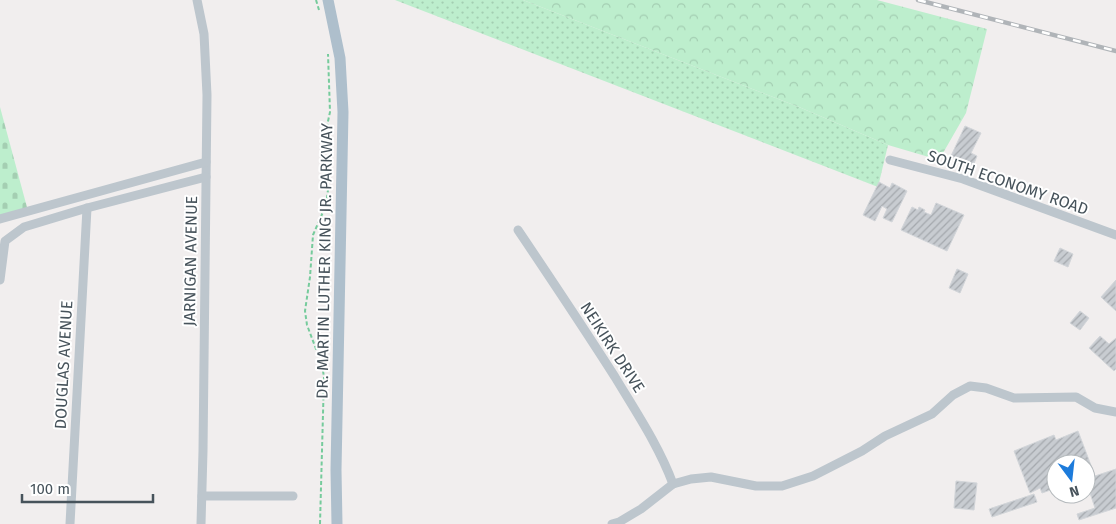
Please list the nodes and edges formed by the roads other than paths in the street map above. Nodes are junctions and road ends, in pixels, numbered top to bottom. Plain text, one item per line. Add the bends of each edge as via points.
1 (196, 0) edge
2 (328, 0) edge
3 (890, 160) dead end
4 (206, 162) junction
5 (206, 177) junction
6 (87, 208) junction
7 (0, 219) edge
8 (518, 230) dead end
9 (1116, 235) edge
10 (0, 280) edge
11 (1116, 412) edge
12 (673, 484) junction
13 (202, 496) junction
14 (292, 496) dead end
15 (70, 524) edge
16 (201, 524) edge
17 (337, 524) edge
18 (612, 524) edge

1 - 4 street, JARNIGAN AVENUE via 204,34
2 - 17 main road, DR. MARTIN LUTHER KING JR. PARKWAY via 340,58 343,112
3 - 9 street, SOUTH ECONOMY ROAD via 963,179
4 - 5 street, JARNIGAN AVENUE
4 - 7 street
5 - 6 street
5 - 13 street, JARNIGAN AVENUE
6 - 10 street via 24,227 5,241
6 - 15 street, DOUGLAS AVENUE
8 - 12 street, NEIKIRK DRIVE via 636,410
11 - 12 street via 1095,408 1076,397 1014,398 970,386 953,395 932,414 813,476 782,486 756,486 711,477
12 - 18 street via 641,509
13 - 14 street
13 - 16 street, JARNIGAN AVENUE

